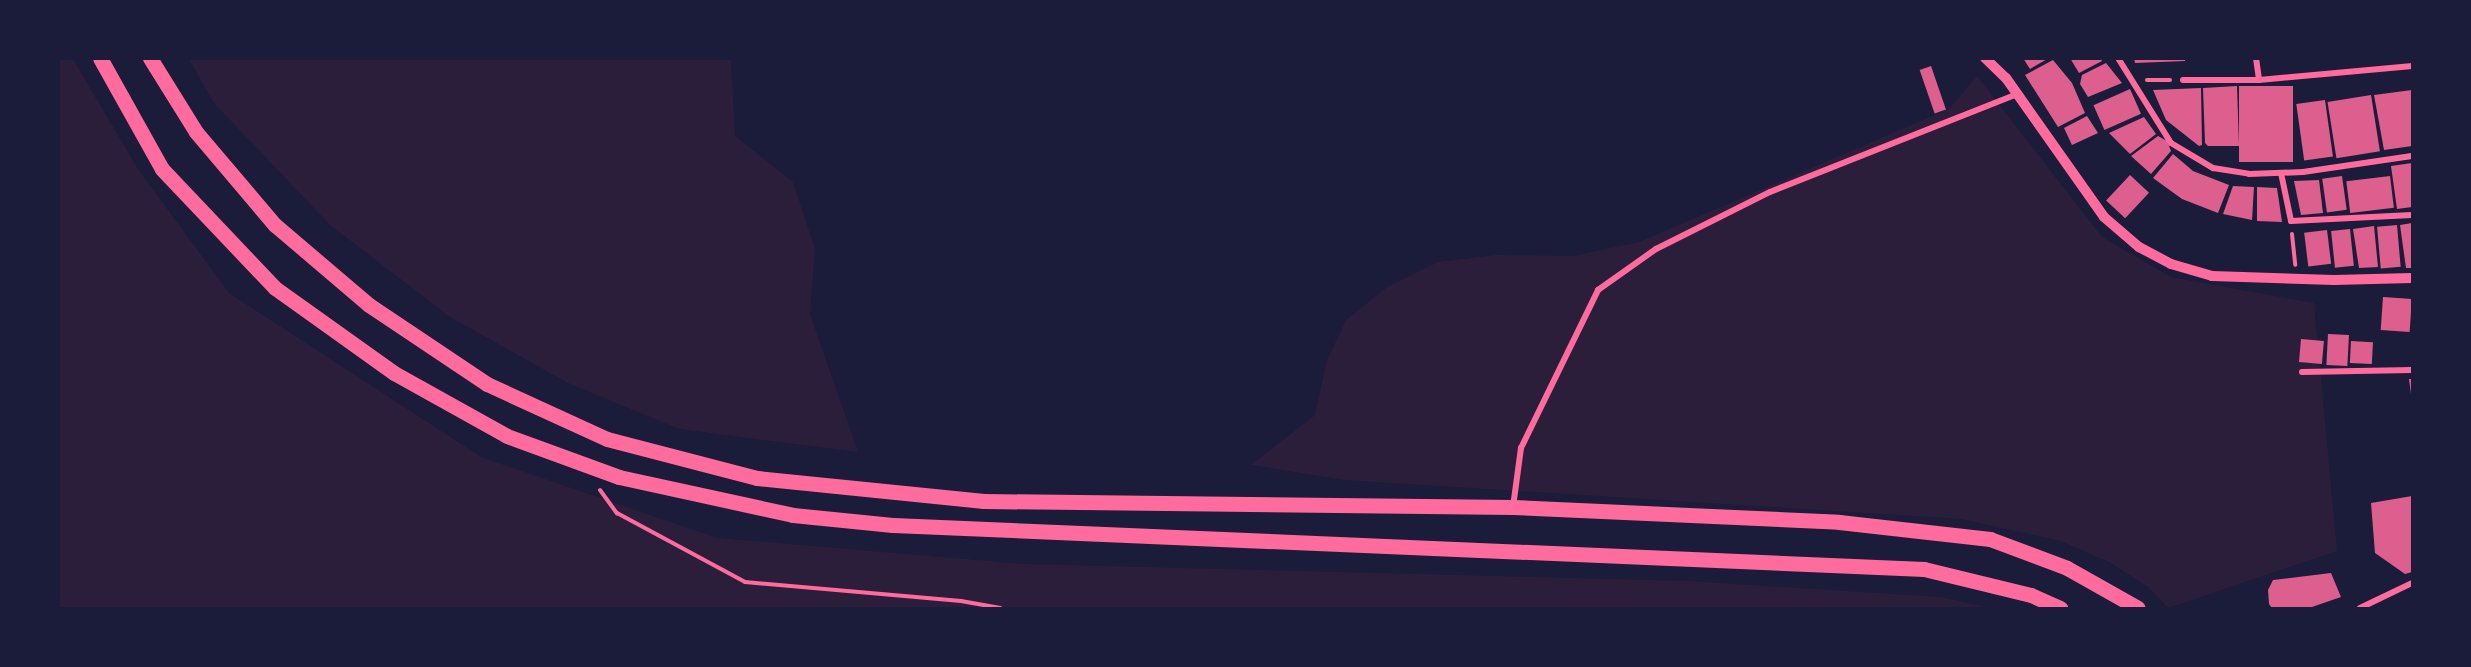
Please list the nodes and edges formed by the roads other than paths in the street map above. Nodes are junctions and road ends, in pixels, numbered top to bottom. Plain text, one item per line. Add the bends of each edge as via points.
1 (100, 58) edge
2 (150, 58) edge
3 (1985, 58) edge
4 (2118, 58) edge
5 (2256, 58) edge
6 (2412, 66) edge
7 (2183, 80) road end
8 (2259, 80) junction
9 (2017, 94) junction
10 (2412, 156) edge
11 (2281, 173) junction
12 (2412, 215) edge
13 (2412, 278) edge
14 (2412, 370) edge
15 (2302, 372) dead end
16 (1513, 507) junction
17 (2412, 583) edge
18 (2060, 609) edge
19 (2138, 609) edge
20 (2360, 609) edge

1 - 18 main road via 162,169 275,288 394,374 507,436 587,466 793,515 849,521 1924,569 2031,595
2 - 16 main road via 196,132 275,225 369,305 487,384 607,439 757,478 984,501
3 - 9 street
4 - 11 street via 2171,143 2213,168 2249,174
5 - 8 street
6 - 8 street
7 - 8 street
9 - 13 street via 2104,217 2139,247 2171,264 2212,276
9 - 16 street via 1770,192 1656,249 1598,290 1521,448
10 - 11 street
11 - 12 street via 2291,221
14 - 15 street
16 - 19 main road via 1839,522 1990,539 2067,568
17 - 20 street

